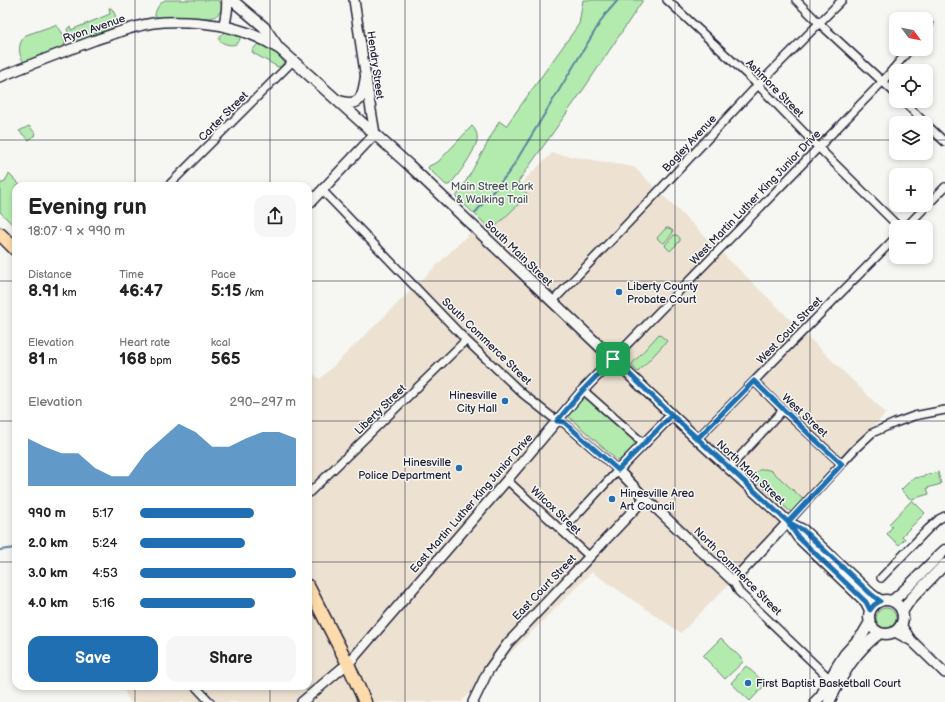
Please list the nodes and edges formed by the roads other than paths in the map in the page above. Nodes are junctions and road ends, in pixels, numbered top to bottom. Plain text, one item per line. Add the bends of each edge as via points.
1 (226, 0) edge
2 (232, 0) edge
3 (354, 0) edge
4 (667, 0) edge
5 (796, 0) edge
6 (842, 0) edge
7 (819, 23) junction
8 (224, 26) junction
9 (280, 49) junction
10 (904, 56) edge
11 (293, 61) junction
12 (366, 76) junction
13 (0, 77) edge
14 (883, 81) junction
15 (758, 85) junction
16 (889, 87) edge
17 (337, 100) junction
18 (910, 108) edge
19 (919, 116) edge
20 (933, 130) edge
21 (375, 134) junction
22 (945, 142) edge
23 (818, 147) junction
24 (172, 182) edge
25 (945, 186) edge
26 (322, 190) junction
27 (312, 200) edge
28 (892, 220) edge
29 (913, 220) edge
30 (0, 234) edge
31 (889, 244) edge
32 (12, 246) edge
33 (553, 301) junction
34 (466, 340) junction
35 (613, 359) junction
36 (754, 381) junction
37 (583, 390) junction
38 (783, 410) junction
39 (945, 410) edge
40 (672, 415) junction
41 (557, 421) junction
42 (697, 439) junction
43 (644, 444) junction
44 (842, 464) junction
45 (729, 468) junction
46 (618, 470) junction
47 (507, 480) junction
48 (312, 490) edge
49 (645, 498) junction
50 (945, 516) edge
51 (788, 522) junction
52 (562, 531) junction
53 (945, 550) edge
54 (590, 557) junction
55 (945, 564) edge
56 (881, 578) dead end
57 (733, 581) junction
58 (312, 594) edge
59 (880, 601) junction
60 (892, 601) junction
61 (870, 610) junction
62 (902, 612) junction
63 (870, 622) junction
64 (898, 628) junction
65 (880, 633) junction
66 (348, 664) junction
67 (945, 673) edge
68 (830, 679) junction
69 (200, 690) edge
70 (210, 702) edge
71 (302, 702) edge
72 (365, 702) edge
73 (473, 702) edge
74 (816, 702) edge
75 (829, 702) edge

1 - 8 main road via 227,14
2 - 9 main road via 264,27
3 - 12 street, Hendry Street
4 - 15 street, Ashmore Street
5 - 7 street
6 - 7 street, Bagley Avenue
7 - 14 street
7 - 15 street, Bagley Avenue
8 - 9 main road, South Main Street via 258,36
8 - 13 street, Ryon Avenue via 184,21 136,26 66,50
9 - 11 main road, South Main Street
10 - 14 street, West Martin Luther King Junior Drive
11 - 17 main road, South Main Street
11 - 24 street, Carter Street
12 - 17 main road via 364,90 358,101 346,103
12 - 21 street, Hendry Street
14 - 16 street
14 - 23 street, West Martin Luther King Junior Drive
15 - 23 street, Ashmore Street
15 - 33 street, Bagley Avenue
17 - 21 main road, South Main Street
18 - 19 street
20 - 22 street
21 - 26 street
21 - 33 main road, South Main Street
23 - 28 street, Ashmore Street
23 - 35 street, West Martin Luther King Junior Drive
25 - 29 street
26 - 27 street
26 - 34 street, South Commerce Street
30 - 32 highway
31 - 36 street, West Court Street
33 - 35 main road, South Main Street
34 - 41 street, South Commerce Street via 523,394
34 - 48 street, Liberty Street
35 - 37 street, East Martin Luther King Junior Drive
35 - 40 main road, South Main Street
36 - 38 street, West Street
36 - 42 street, West Court Street
37 - 41 street, East Martin Luther King Junior Drive
37 - 43 street
38 - 44 street, West Street
38 - 45 street
39 - 44 street via 914,416 872,433
40 - 42 main road, South Main Street
40 - 43 street
41 - 46 street, South Commerce Street via 564,422
41 - 47 street, East Martin Luther King Junior Drive
42 - 45 main road, North Main Street
43 - 46 street
44 - 51 street
45 - 51 main road, North Main Street
46 - 49 street, South Commerce Street
46 - 52 street
47 - 52 street, Wilcox Street
47 - 66 street, East Martin Luther King Junior Drive
49 - 54 street, East Court Street
49 - 57 street, North Commerce Street
50 - 56 street via 928,529
51 - 57 street
51 - 59 main road, North Main Street via 803,530
51 - 61 main road, North Main Street via 798,537 866,602
52 - 54 street, Wilcox Street
53 - 60 main road
54 - 73 street, East Court Street via 508,643 488,671
55 - 62 main road via 910,600
57 - 68 street, North Commerce Street via 738,592
58 - 66 highway
59 - 60 main road
59 - 61 main road
60 - 62 main road
61 - 63 main road
62 - 64 main road via 903,620
63 - 65 main road
63 - 68 main road via 845,654
64 - 65 main road via 887,634
64 - 67 street
65 - 75 main road via 870,640 847,668
66 - 71 street, East Martin Luther King Junior Drive
66 - 72 highway
68 - 74 main road
69 - 70 street

